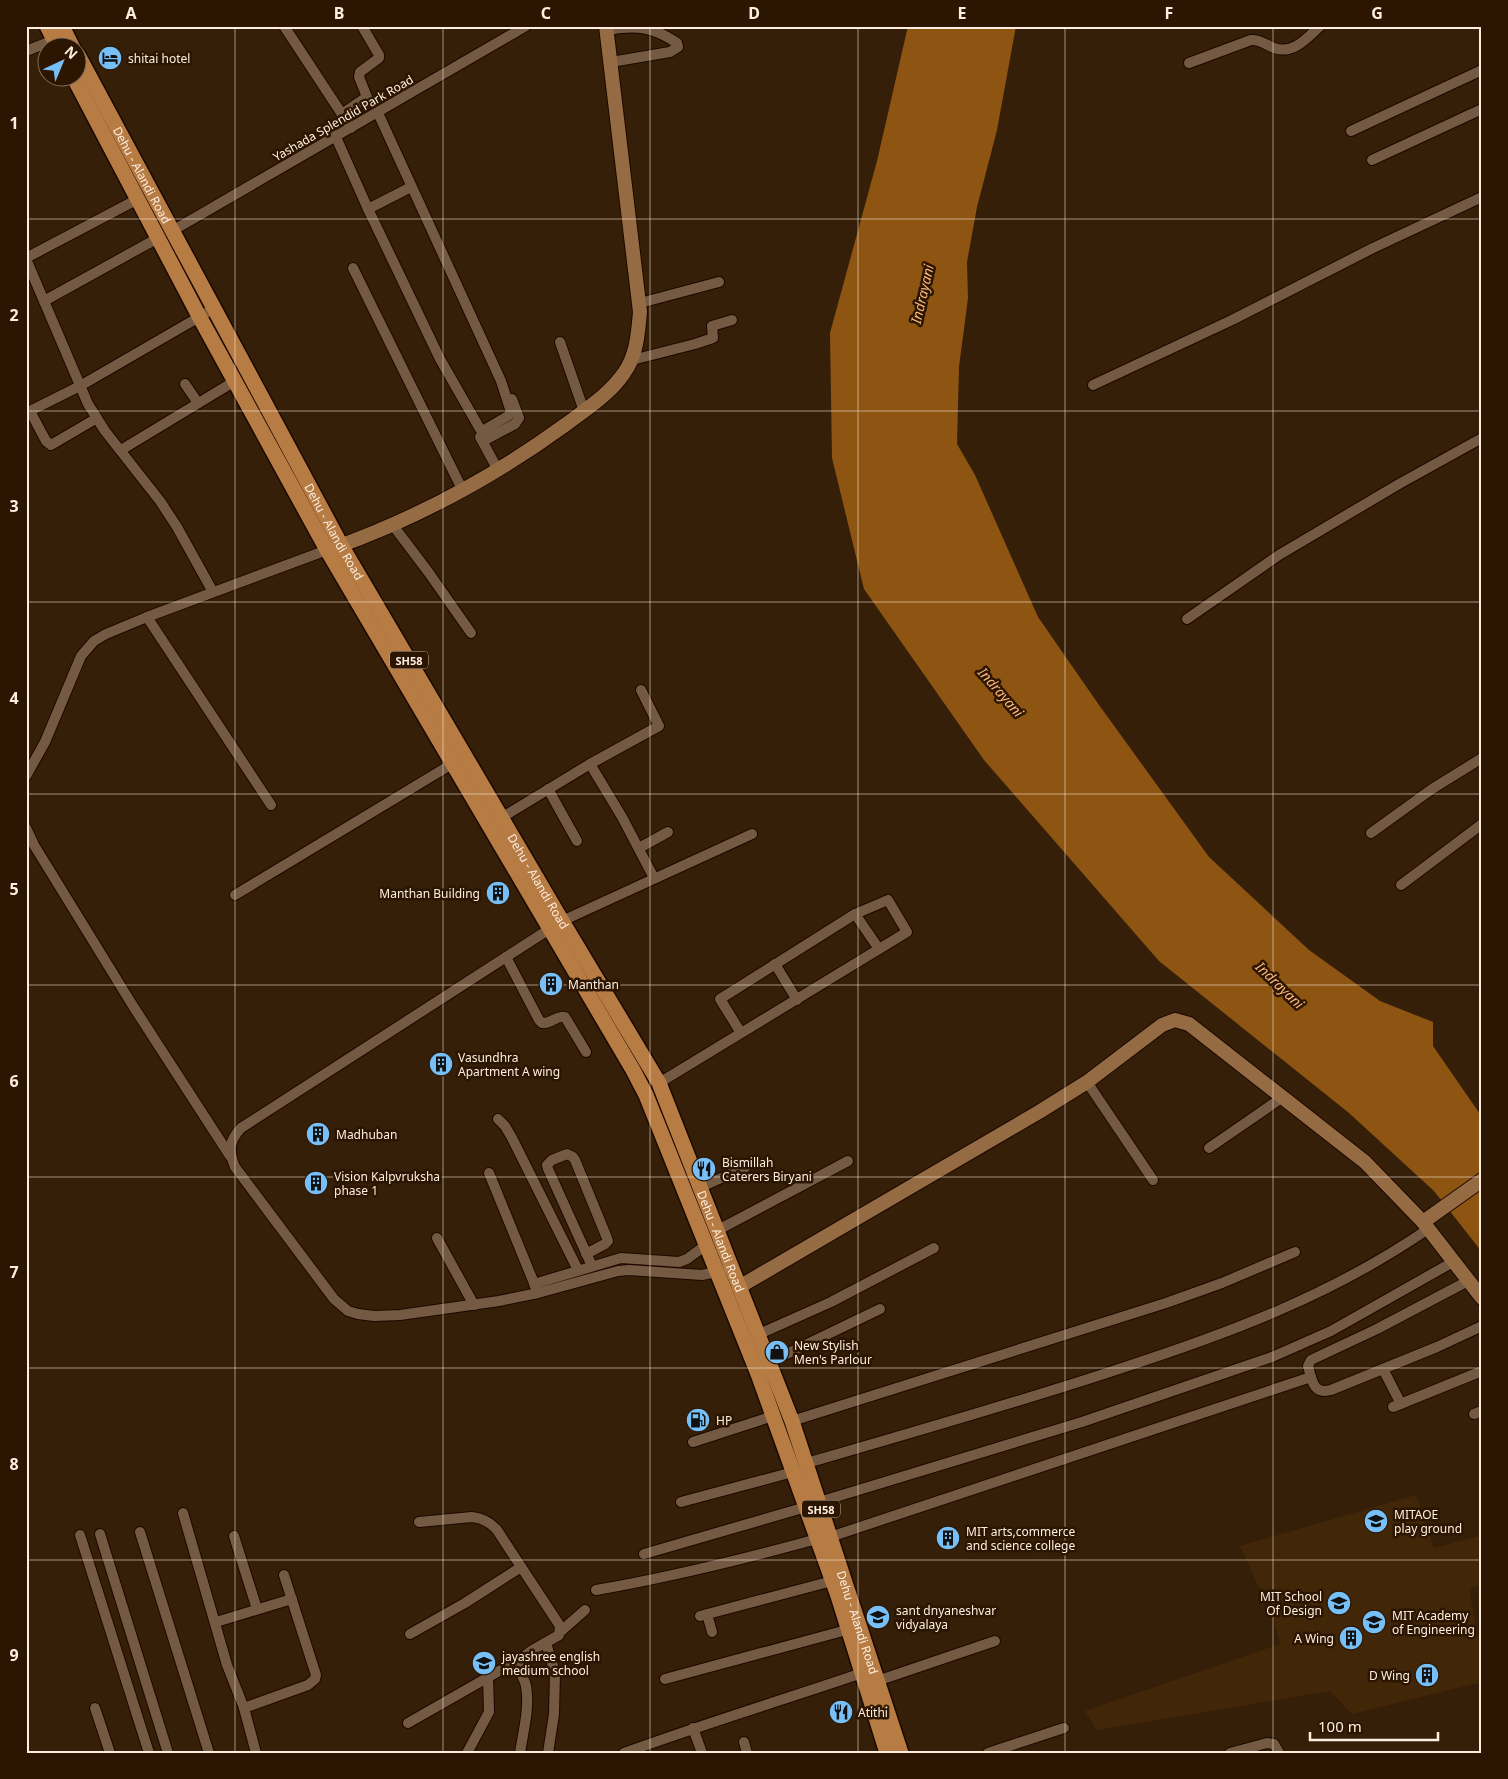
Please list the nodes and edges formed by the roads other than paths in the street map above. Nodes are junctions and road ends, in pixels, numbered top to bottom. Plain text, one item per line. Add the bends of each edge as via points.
1 (47, 26) edge
2 (62, 26) edge
3 (284, 26) edge
4 (362, 26) edge
5 (526, 26) edge
6 (1320, 26) edge
7 (606, 28) edge
8 (53, 38) edge
9 (68, 38) edge
10 (612, 62) junction
11 (1189, 63) dead end
12 (1482, 70) edge
13 (88, 78) edge
14 (79, 88) edge
15 (1482, 109) edge
16 (378, 113) junction
17 (342, 114) junction
18 (351, 128) junction
19 (1351, 131) dead end
20 (335, 135) junction
21 (1372, 160) dead end
22 (411, 186) junction
23 (1482, 197) edge
24 (138, 200) junction
25 (368, 209) junction
26 (165, 235) junction
27 (26, 258) edge
28 (353, 268) dead end
29 (719, 282) dead end
30 (44, 300) junction
31 (640, 303) junction
32 (213, 309) junction
33 (199, 316) junction
34 (732, 320) dead end
35 (560, 342) dead end
36 (632, 360) junction
37 (235, 381) junction
38 (501, 381) junction
39 (185, 384) dead end
40 (1093, 385) dead end
41 (80, 386) junction
42 (198, 403) junction
43 (584, 411) junction
44 (28, 412) edge
45 (97, 418) junction
46 (1482, 438) edge
47 (120, 450) junction
48 (498, 470) junction
49 (463, 491) junction
50 (392, 524) junction
51 (334, 548) junction
52 (213, 592) junction
53 (147, 617) junction
54 (1187, 619) dead end
55 (471, 633) dead end
56 (641, 690) dead end
57 (1482, 758) edge
58 (452, 764) junction
59 (590, 764) junction
60 (26, 776) edge
61 (548, 790) junction
62 (271, 805) dead end
63 (501, 818) junction
64 (1482, 824) edge
65 (26, 828) edge
66 (668, 832) dead end
67 (1371, 833) dead end
68 (752, 834) dead end
69 (577, 841) dead end
70 (639, 848) junction
71 (654, 878) junction
72 (1401, 885) dead end
73 (235, 895) dead end
74 (855, 914) junction
75 (555, 925) junction
76 (879, 949) junction
77 (506, 957) junction
78 (774, 964) junction
79 (797, 1000) junction
80 (741, 1033) junction
81 (586, 1052) dead end
82 (1087, 1082) junction
83 (660, 1083) junction
84 (1283, 1097) junction
85 (498, 1119) dead end
86 (1208, 1148) dead end
87 (231, 1157) junction
88 (848, 1162) dead end
89 (746, 1166) dead end
90 (489, 1173) dead end
91 (1153, 1180) dead end
92 (1482, 1180) edge
93 (701, 1187) junction
94 (1428, 1222) junction
95 (718, 1230) junction
96 (437, 1238) dead end
97 (706, 1245) junction
98 (934, 1248) dead end
99 (1295, 1252) dead end
100 (586, 1254) junction
101 (1453, 1262) junction
102 (592, 1266) junction
103 (732, 1268) junction
104 (578, 1270) junction
105 (717, 1273) junction
106 (1468, 1281) junction
107 (739, 1287) junction
108 (536, 1288) junction
109 (1482, 1298) edge
110 (474, 1305) junction
111 (880, 1309) dead end
112 (1482, 1326) edge
113 (759, 1334) junction
114 (770, 1362) junction
115 (1383, 1369) junction
116 (1482, 1371) edge
117 (1311, 1378) junction
118 (773, 1416) junction
119 (792, 1421) junction
120 (693, 1442) dead end
121 (807, 1464) junction
122 (793, 1472) junction
123 (681, 1502) dead end
124 (812, 1505) junction
125 (183, 1513) dead end
126 (419, 1522) dead end
127 (140, 1532) dead end
128 (100, 1534) dead end
129 (80, 1535) dead end
130 (234, 1536) dead end
131 (824, 1538) junction
132 (644, 1554) dead end
133 (521, 1567) junction
134 (284, 1574) dead end
135 (832, 1581) junction
136 (596, 1590) dead end
137 (292, 1599) junction
138 (257, 1610) junction
139 (585, 1610) dead end
140 (216, 1622) junction
141 (854, 1628) junction
142 (560, 1632) junction
143 (712, 1632) dead end
144 (410, 1634) dead end
145 (995, 1641) dead end
146 (546, 1643) junction
147 (520, 1659) junction
148 (862, 1672) junction
149 (488, 1677) junction
150 (665, 1679) dead end
151 (877, 1681) junction
152 (95, 1708) dead end
153 (244, 1708) junction
154 (408, 1723) dead end
155 (693, 1728) junction
156 (1064, 1728) dead end
157 (744, 1742) dead end
158 (891, 1751) edge
159 (110, 1753) edge
160 (149, 1753) edge
161 (168, 1753) edge
162 (209, 1753) edge
163 (256, 1753) edge
164 (466, 1753) edge
165 (520, 1753) edge
166 (548, 1753) edge
167 (624, 1753) edge
168 (702, 1753) edge
169 (747, 1753) edge
170 (988, 1753) edge
171 (1230, 1753) edge
172 (1279, 1753) edge

1 - 8 main road
2 - 9 main road, Dehu - Alandi Road / SH58
3 - 17 street
4 - 17 street via 379,58 360,72 367,97
5 - 16 street, Yashada Splendid Park Road
6 - 11 street via 1293,48 1284,50 1252,40
7 - 10 street
7 - 10 street via 651,29 677,43 678,47 666,53
10 - 31 street
12 - 19 street
13 - 26 main road, Dehu - Alandi Road / SH58
14 - 24 main road, Dehu - Alandi Road / SH58
15 - 21 street
16 - 18 street, Yashada Splendid Park Road
16 - 22 street
17 - 18 street
18 - 20 street, Yashada Splendid Park Road
20 - 25 street
20 - 26 street, Yashada Splendid Park Road
22 - 25 street
22 - 38 street
23 - 40 street
24 - 26 main road, Dehu - Alandi Road / SH58
24 - 27 street
25 - 38 street via 440,359 480,429 484,430 511,412
26 - 30 street, Yashada Splendid Park Road
26 - 32 main road, Dehu - Alandi Road / SH58
26 - 33 main road, Dehu - Alandi Road / SH58
27 - 30 street
28 - 49 street
29 - 31 street
30 - 41 street
31 - 36 street via 638,339
32 - 33 street
32 - 51 main road, Dehu - Alandi Road / SH58
33 - 37 main road, Dehu - Alandi Road / SH58
33 - 41 street
34 - 36 street via 712,326 714,338
35 - 43 street
36 - 43 street via 615,385
37 - 42 street
37 - 51 main road, Dehu - Alandi Road / SH58
38 - 48 street via 507,386 519,418 515,424 481,439
39 - 42 street
41 - 44 street
41 - 45 street
42 - 47 street
43 - 48 street
44 - 45 street via 51,444
45 - 47 street
46 - 54 street via 1279,555
47 - 52 street via 177,527
48 - 49 street
49 - 50 street
50 - 51 street
50 - 55 street
51 - 52 street
51 - 58 main road, Dehu - Alandi Road / SH58
51 - 63 main road, Dehu - Alandi Road / SH58
52 - 53 street
53 - 60 street via 94,641 82,656 45,742
53 - 62 street
56 - 59 street via 659,726
57 - 67 street
58 - 73 street
58 - 75 main road, Dehu - Alandi Road / SH58
59 - 61 street
59 - 70 street
61 - 63 street
61 - 69 street
63 - 75 main road, Dehu - Alandi Road / SH58
64 - 72 street
65 - 87 street via 133,1006
66 - 70 street
68 - 71 street
70 - 71 street
71 - 75 street
74 - 76 street
74 - 76 street via 888,900 907,932
74 - 78 street
75 - 77 street
75 - 83 main road, Dehu - Alandi Road / SH58
75 - 97 main road, Dehu - Alandi Road / SH58 via 646,1095
76 - 79 street
77 - 81 street via 539,1020 546,1024 565,1017
77 - 87 street via 241,1128 230,1145
78 - 79 street
78 - 80 street via 720,999
79 - 80 street
80 - 83 street
82 - 84 street via 1162,1025 1175,1020 1189,1024
82 - 91 street
82 - 107 street
83 - 93 main road, Dehu - Alandi Road / SH58
84 - 86 street
84 - 94 street via 1365,1162
85 - 104 street via 512,1138
87 - 110 street via 334,1299 348,1311 374,1316 400,1315
88 - 95 street
89 - 93 street
90 - 108 street
92 - 94 street
93 - 95 main road, Dehu - Alandi Road / SH58
94 - 101 street
94 - 121 street via 1401,1248 1351,1276 1227,1333 1070,1385
95 - 103 main road, Dehu - Alandi Road / SH58
96 - 110 street
97 - 102 street via 679,1262 629,1258
97 - 105 main road, Dehu - Alandi Road / SH58
98 - 113 street via 831,1302
99 - 119 street via 1166,1303
100 - 100 street via 605,1244 608,1238 575,1160 567,1154 548,1163 548,1169
100 - 102 street
101 - 106 street
101 - 124 street via 1331,1331 1272,1357 1082,1422
102 - 104 street
103 - 105 street
103 - 107 main road, Dehu - Alandi Road / SH58
104 - 108 street
105 - 108 street via 630,1270
105 - 118 main road, Dehu - Alandi Road / SH58
106 - 109 street
106 - 117 street via 1311,1360 1308,1366
107 - 113 main road, Dehu - Alandi Road / SH58
108 - 110 street
111 - 114 street
112 - 115 street
113 - 114 main road, Dehu - Alandi Road / SH58
114 - 119 main road, Dehu - Alandi Road / SH58
115 - 116 street via 1397,1405
115 - 117 street via 1324,1392 1315,1387
117 - 131 street
118 - 120 street
118 - 122 main road, Dehu - Alandi Road / SH58
119 - 121 main road, Dehu - Alandi Road / SH58
121 - 124 main road, Dehu - Alandi Road / SH58
122 - 123 street
122 - 124 main road, Dehu - Alandi Road / SH58
124 - 131 main road, Dehu - Alandi Road / SH58
124 - 132 street
125 - 140 street
126 - 133 street via 472,1517 484,1519 497,1530
127 - 162 street
128 - 161 street
129 - 160 street
130 - 138 street
131 - 135 main road, Dehu - Alandi Road / SH58
131 - 136 street via 657,1580
131 - 141 main road, Dehu - Alandi Road / SH58
133 - 142 street via 560,1626
133 - 144 street
134 - 137 street
135 - 141 main road, Dehu - Alandi Road / SH58
135 - 143 street via 703,1615
137 - 138 street
137 - 153 street via 315,1679 308,1685
138 - 140 street
139 - 142 street
140 - 153 street via 227,1665
141 - 148 main road, Dehu - Alandi Road / SH58
141 - 150 street
141 - 151 main road, Dehu - Alandi Road / SH58
142 - 146 street
145 - 151 street
146 - 147 street
146 - 166 street via 554,1673 554,1714
147 - 149 street
147 - 165 street via 518,1666 526,1685 527,1705
148 - 155 street
148 - 158 main road, Dehu - Alandi Road / SH58
149 - 154 street
149 - 164 street via 489,1712
151 - 158 main road, Dehu - Alandi Road / SH58
152 - 159 street
153 - 163 street
155 - 167 street
155 - 168 street
156 - 170 street
157 - 169 street
171 - 172 street via 1268,1743 1274,1744

